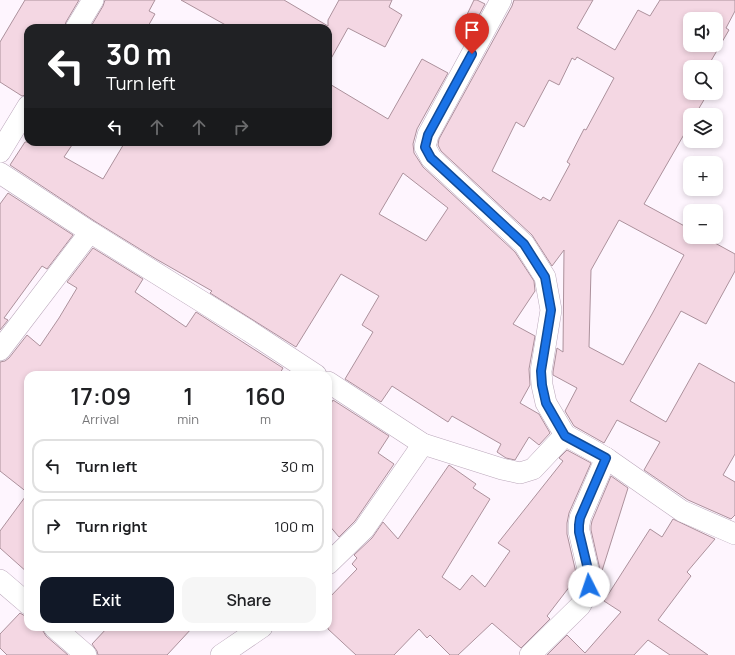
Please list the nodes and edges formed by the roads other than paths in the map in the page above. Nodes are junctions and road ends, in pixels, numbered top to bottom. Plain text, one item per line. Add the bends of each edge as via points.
1 (93, 0) edge
2 (501, 0) edge
3 (78, 24) edge
4 (24, 113) edge
5 (0, 152) edge
6 (0, 173) edge
7 (90, 232) junction
8 (0, 350) edge
9 (310, 371) edge
10 (332, 385) edge
11 (565, 436) junction
12 (423, 444) junction
13 (606, 458) junction
14 (735, 534) edge
15 (332, 560) edge
16 (0, 580) edge
17 (24, 601) edge
18 (59, 631) edge
19 (256, 631) edge
20 (86, 655) edge
21 (221, 655) edge
22 (530, 655) edge

1 - 3 street
2 - 11 street via 428,135 425,147 431,158 524,244 545,277 551,310 541,371 542,385 546,403
4 - 5 street
6 - 7 street
7 - 8 street
7 - 9 street
10 - 12 street
11 - 12 street via 533,469 520,473
11 - 13 street
12 - 15 street via 364,529
13 - 14 street via 682,510
13 - 22 street via 579,525 590,578 588,594 580,606
16 - 17 street
18 - 20 street
19 - 21 street

